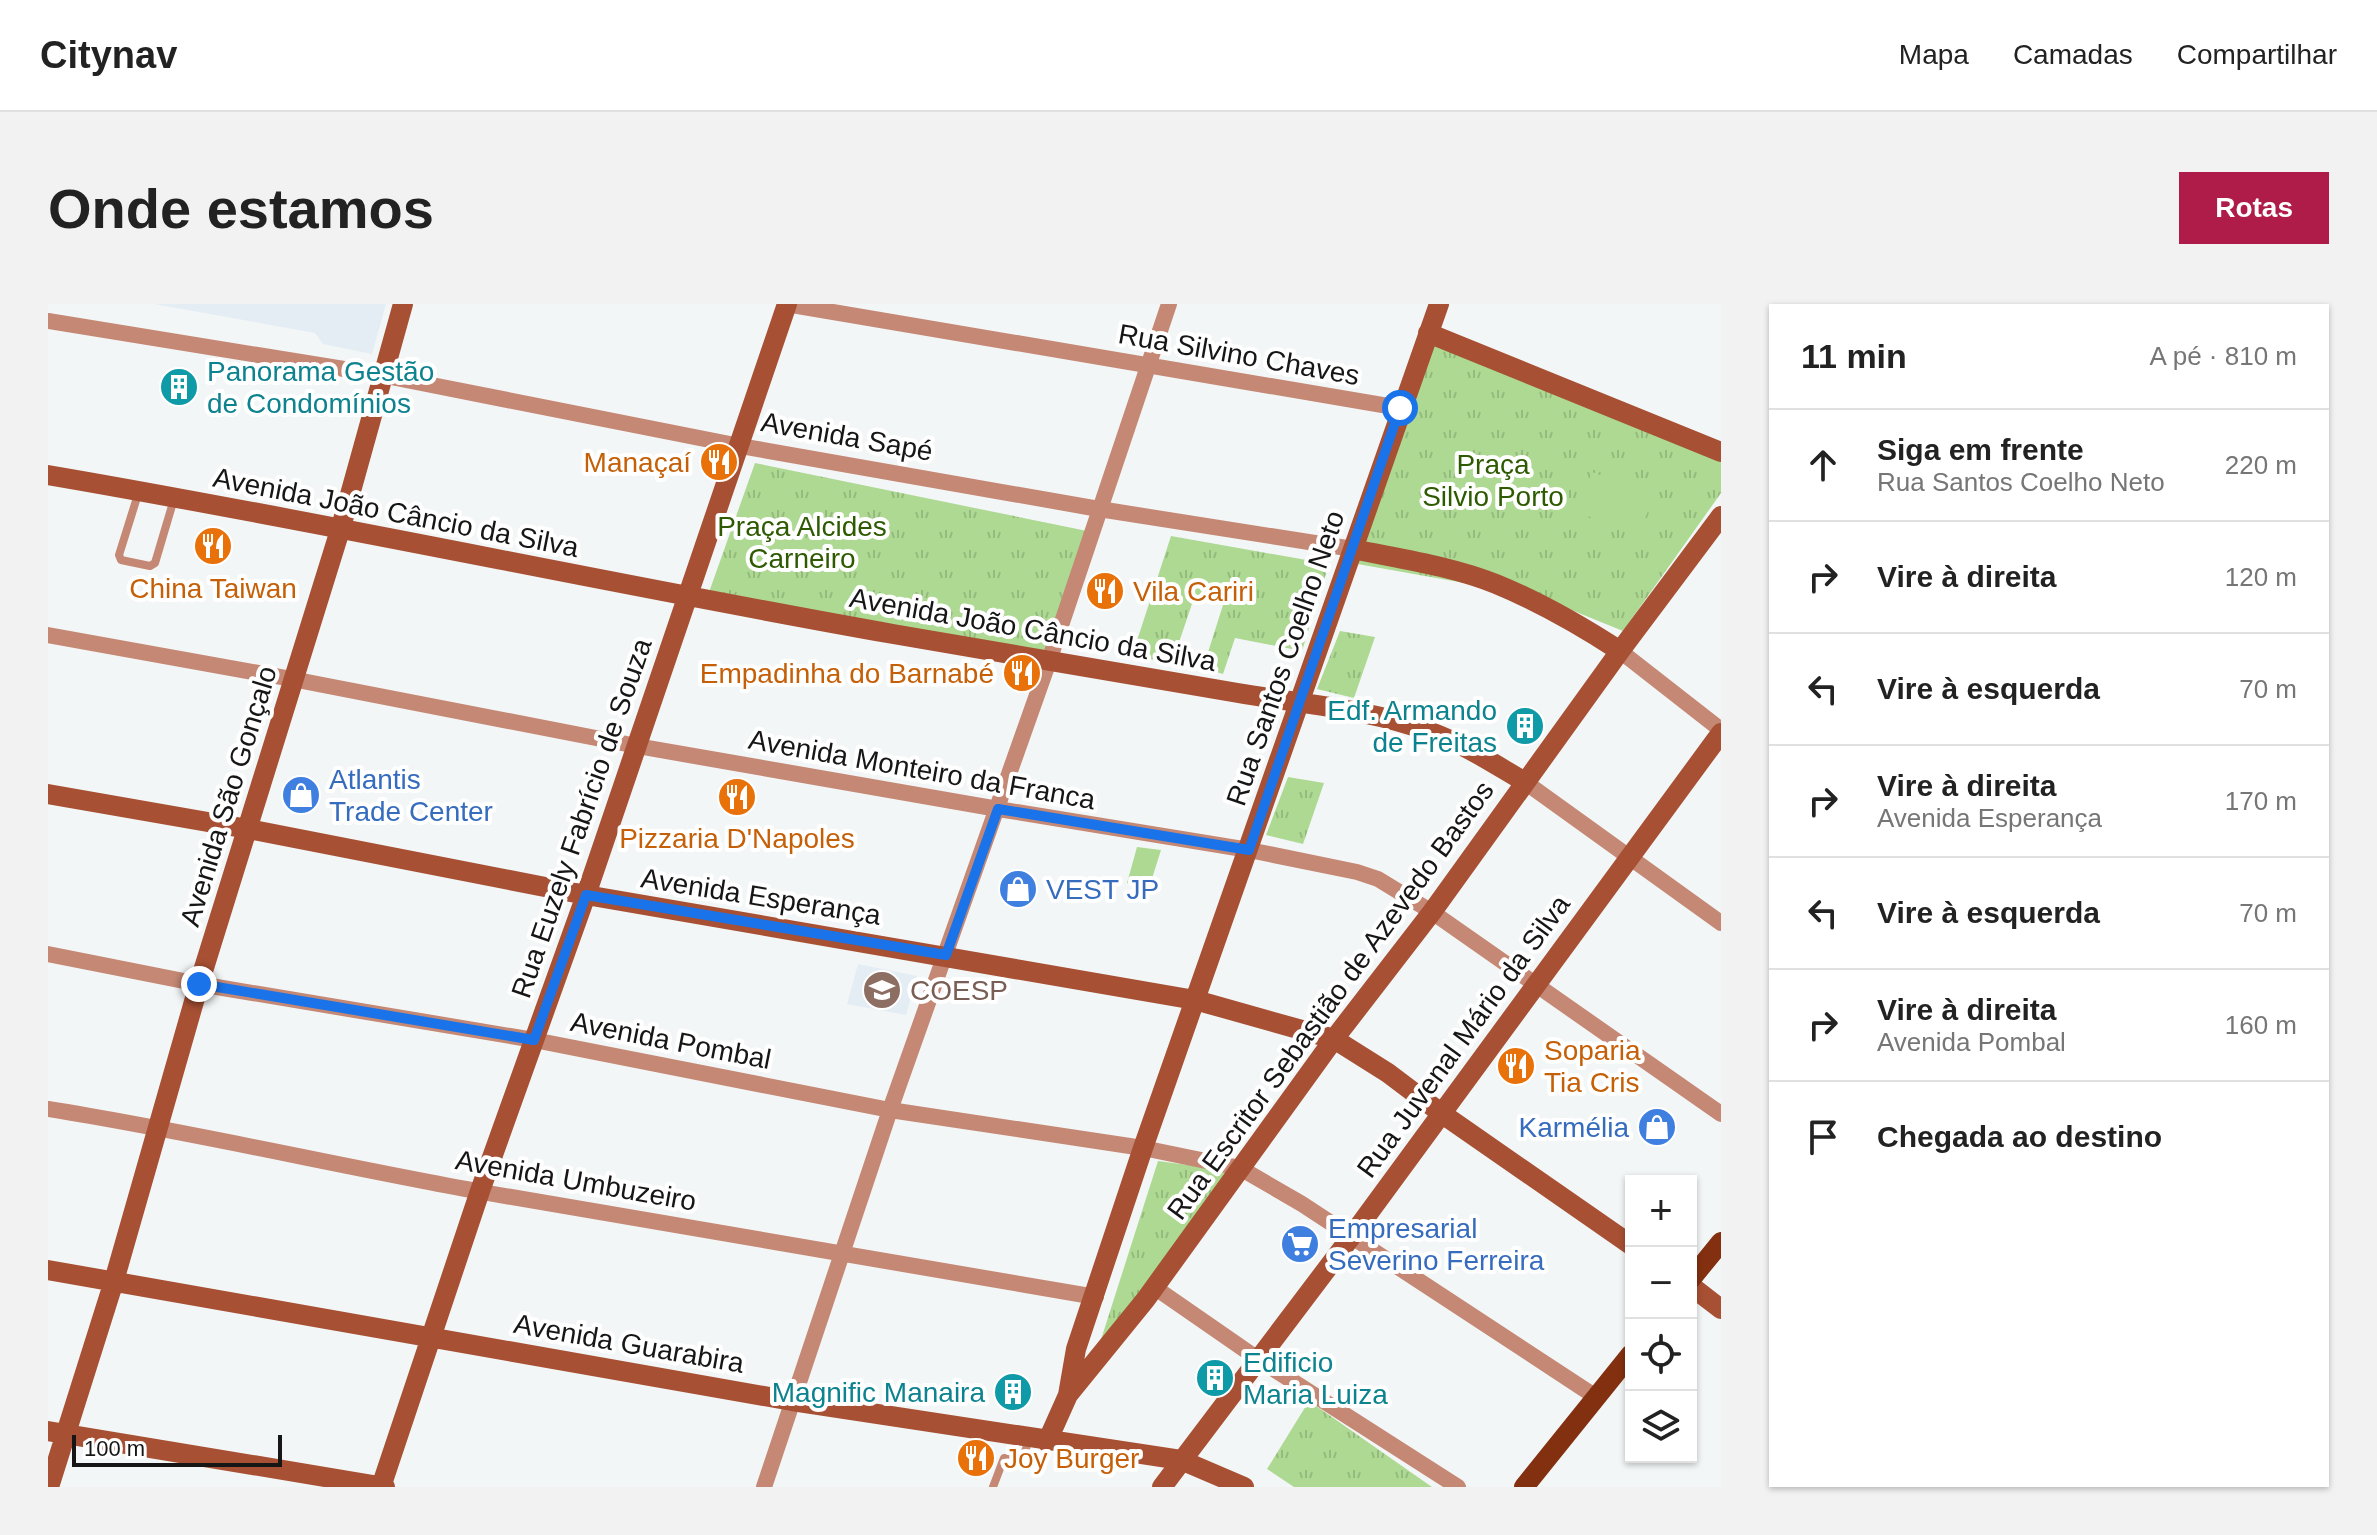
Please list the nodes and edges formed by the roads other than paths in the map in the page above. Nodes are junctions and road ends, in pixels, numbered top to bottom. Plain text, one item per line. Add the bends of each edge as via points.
1 (403, 304) edge
2 (786, 304) edge
3 (1169, 304) edge
4 (1439, 304) edge
5 (48, 321) edge
6 (1428, 333) junction
7 (1147, 364) junction
8 (381, 375) junction
9 (1400, 408) junction
10 (740, 446) junction
11 (1721, 452) edge
12 (48, 475) edge
13 (139, 490) junction
14 (174, 498) junction
15 (1099, 509) junction
16 (341, 527) junction
17 (1717, 528) edge
18 (1353, 549) junction
19 (686, 598) junction
20 (48, 635) edge
21 (1620, 651) junction
22 (1049, 661) junction
23 (292, 679) junction
24 (1298, 703) junction
25 (1721, 732) edge
26 (637, 746) junction
27 (1525, 782) junction
28 (48, 794) edge
29 (998, 809) junction
30 (248, 829) junction
31 (1249, 850) junction
32 (1628, 858) junction
33 (586, 895) junction
34 (1432, 912) junction
35 (1721, 923) edge
36 (48, 954) edge
37 (946, 955) junction
38 (199, 984) junction
39 (1535, 984) junction
40 (1195, 1000) junction
41 (1334, 1039) junction
42 (534, 1040) junction
43 (48, 1109) edge
44 (890, 1110) junction
45 (1441, 1113) junction
46 (1721, 1114) edge
47 (157, 1126) junction
48 (1143, 1148) junction
49 (1240, 1168) junction
50 (480, 1191) junction
51 (1351, 1237) junction
52 (1625, 1241) edge
53 (1721, 1242) edge
54 (844, 1251) junction
55 (48, 1270) edge
56 (1697, 1272) edge
57 (114, 1281) junction
58 (1154, 1287) junction
59 (1697, 1291) edge
60 (1096, 1297) junction
61 (1721, 1309) edge
62 (432, 1336) junction
63 (1258, 1359) junction
64 (1625, 1361) edge
65 (1068, 1395) junction
66 (1596, 1397) junction
67 (792, 1401) junction
68 (58, 1433) edge
69 (1038, 1440) junction
70 (1181, 1460) junction
71 (49, 1487) edge
72 (382, 1487) edge
73 (764, 1487) edge
74 (993, 1487) edge
75 (1162, 1487) edge
76 (1244, 1487) edge
77 (1458, 1487) edge
78 (1524, 1487) edge

1 - 8 main road, Avenida São Gonçalo
2 - 7 street, Rua Silvino Chaves
2 - 10 main road, Rua Euzely Fabrício de Souza
3 - 7 street
4 - 6 main road, Rua Santos Coelho Neto
5 - 8 street, Avenida Sapé
6 - 9 main road, Rua Santos Coelho Neto
6 - 11 main road
7 - 9 street, Rua Silvino Chaves
7 - 15 street
8 - 10 street, Avenida Sapé
8 - 16 main road, Avenida São Gonçalo
9 - 18 main road, Rua Santos Coelho Neto
10 - 15 street, Avenida Sapé
10 - 19 main road, Rua Euzely Fabrício de Souza
12 - 13 main road, Avenida João Câncio da Silva
13 - 14 main road, Avenida João Câncio da Silva
13 - 14 lane via 121,560 155,563
14 - 16 main road, Avenida João Câncio da Silva
15 - 18 street, Avenida Sapé
15 - 22 street
16 - 19 main road, Avenida João Câncio da Silva
16 - 23 main road, Avenida São Gonçalo
17 - 21 main road, Rua Escritor Sebastião de Azevedo Bastos
18 - 21 main road, Avenida Sapé via 1494,583
18 - 24 main road, Rua Santos Coelho Neto
19 - 22 main road, Avenida João Câncio da Silva
19 - 26 main road, Rua Euzely Fabrício de Souza
20 - 23 street, Avenida Monteiro da Franca
21 - 25 street
21 - 27 main road, Rua Escritor Sebastião de Azevedo Bastos
22 - 24 main road, Avenida João Câncio da Silva
22 - 29 street
23 - 26 street, Avenida Monteiro da Franca
23 - 30 main road, Avenida São Gonçalo
24 - 27 main road, Avenida João Câncio da Silva via 1431,732
24 - 31 main road, Rua Santos Coelho Neto
25 - 32 main road, Rua Juvenal Mário da Silva
26 - 29 street, Avenida Monteiro da Franca
26 - 33 main road, Rua Euzely Fabrício de Souza
27 - 32 street
27 - 34 main road, Rua Escritor Sebastião de Azevedo Bastos
28 - 30 main road, Avenida Esperança
29 - 31 street, Avenida Monteiro da Franca
29 - 37 street
30 - 33 main road, Avenida Esperança
30 - 38 main road, Avenida São Gonçalo
31 - 34 street, Avenida Monteiro da Franca via 1378,879
31 - 40 main road, Rua Santos Coelho Neto
32 - 35 street
32 - 39 main road, Rua Juvenal Mário da Silva
33 - 37 main road, Avenida Esperança
33 - 42 main road, Rua Euzely Fabrício de Souza
34 - 39 street, Avenida Monteiro da Franca
34 - 41 main road, Rua Escritor Sebastião de Azevedo Bastos
36 - 38 street, Avenida Pombal
37 - 40 main road, Avenida Esperança
37 - 44 street
38 - 42 street, Avenida Pombal
38 - 47 main road, Avenida São Gonçalo
39 - 45 main road, Rua Juvenal Mário da Silva
39 - 46 street, Avenida Monteiro da Franca
40 - 41 main road, Avenida Esperança
40 - 48 main road, Rua Santos Coelho Neto
41 - 45 main road, Avenida Esperança
41 - 49 main road, Rua Escritor Sebastião de Azevedo Bastos
42 - 44 street, Avenida Pombal
42 - 50 main road, Rua Euzely Fabrício de Souza
43 - 47 street, Avenida Umbuzeiro
44 - 48 street, Avenida Pombal
44 - 54 street
45 - 51 main road, Rua Juvenal Mário da Silva
45 - 52 main road, Avenida Esperança
47 - 50 street, Avenida Umbuzeiro
47 - 57 main road, Avenida São Gonçalo
48 - 49 street, Avenida Pombal
48 - 60 main road, Rua Santos Coelho Neto
49 - 51 street
49 - 58 main road, Rua Escritor Sebastião de Azevedo Bastos
50 - 54 street, Avenida Umbuzeiro
50 - 62 main road, Rua Euzely Fabrício de Souza
51 - 63 main road, Rua Juvenal Mário da Silva
51 - 66 street
53 - 56 main road
54 - 60 street, Avenida Umbuzeiro
54 - 67 street
55 - 57 main road, Avenida Guarabira
57 - 62 main road, Avenida Guarabira
57 - 68 main road, Avenida São Gonçalo
58 - 63 street
58 - 65 main road, Rua Escritor Sebastião de Azevedo Bastos
59 - 61 main road
60 - 65 main road, Rua Santos Coelho Neto via 1076,1349
62 - 67 main road, Avenida Guarabira
62 - 72 main road, Rua Euzely Fabrício de Souza
63 - 70 main road, Rua Juvenal Mário da Silva
63 - 77 street
64 - 66 main road
65 - 69 main road, Rua Escritor Sebastião de Azevedo Bastos
66 - 78 main road
67 - 69 main road, Avenida Guarabira
67 - 73 street
68 - 71 main road, Avenida São Gonçalo
68 - 72 main road
69 - 70 main road, Avenida Guarabira
69 - 74 lane via 1020,1461 1004,1458
70 - 75 main road, Rua Juvenal Mário da Silva
70 - 76 main road, Avenida Guarabira

